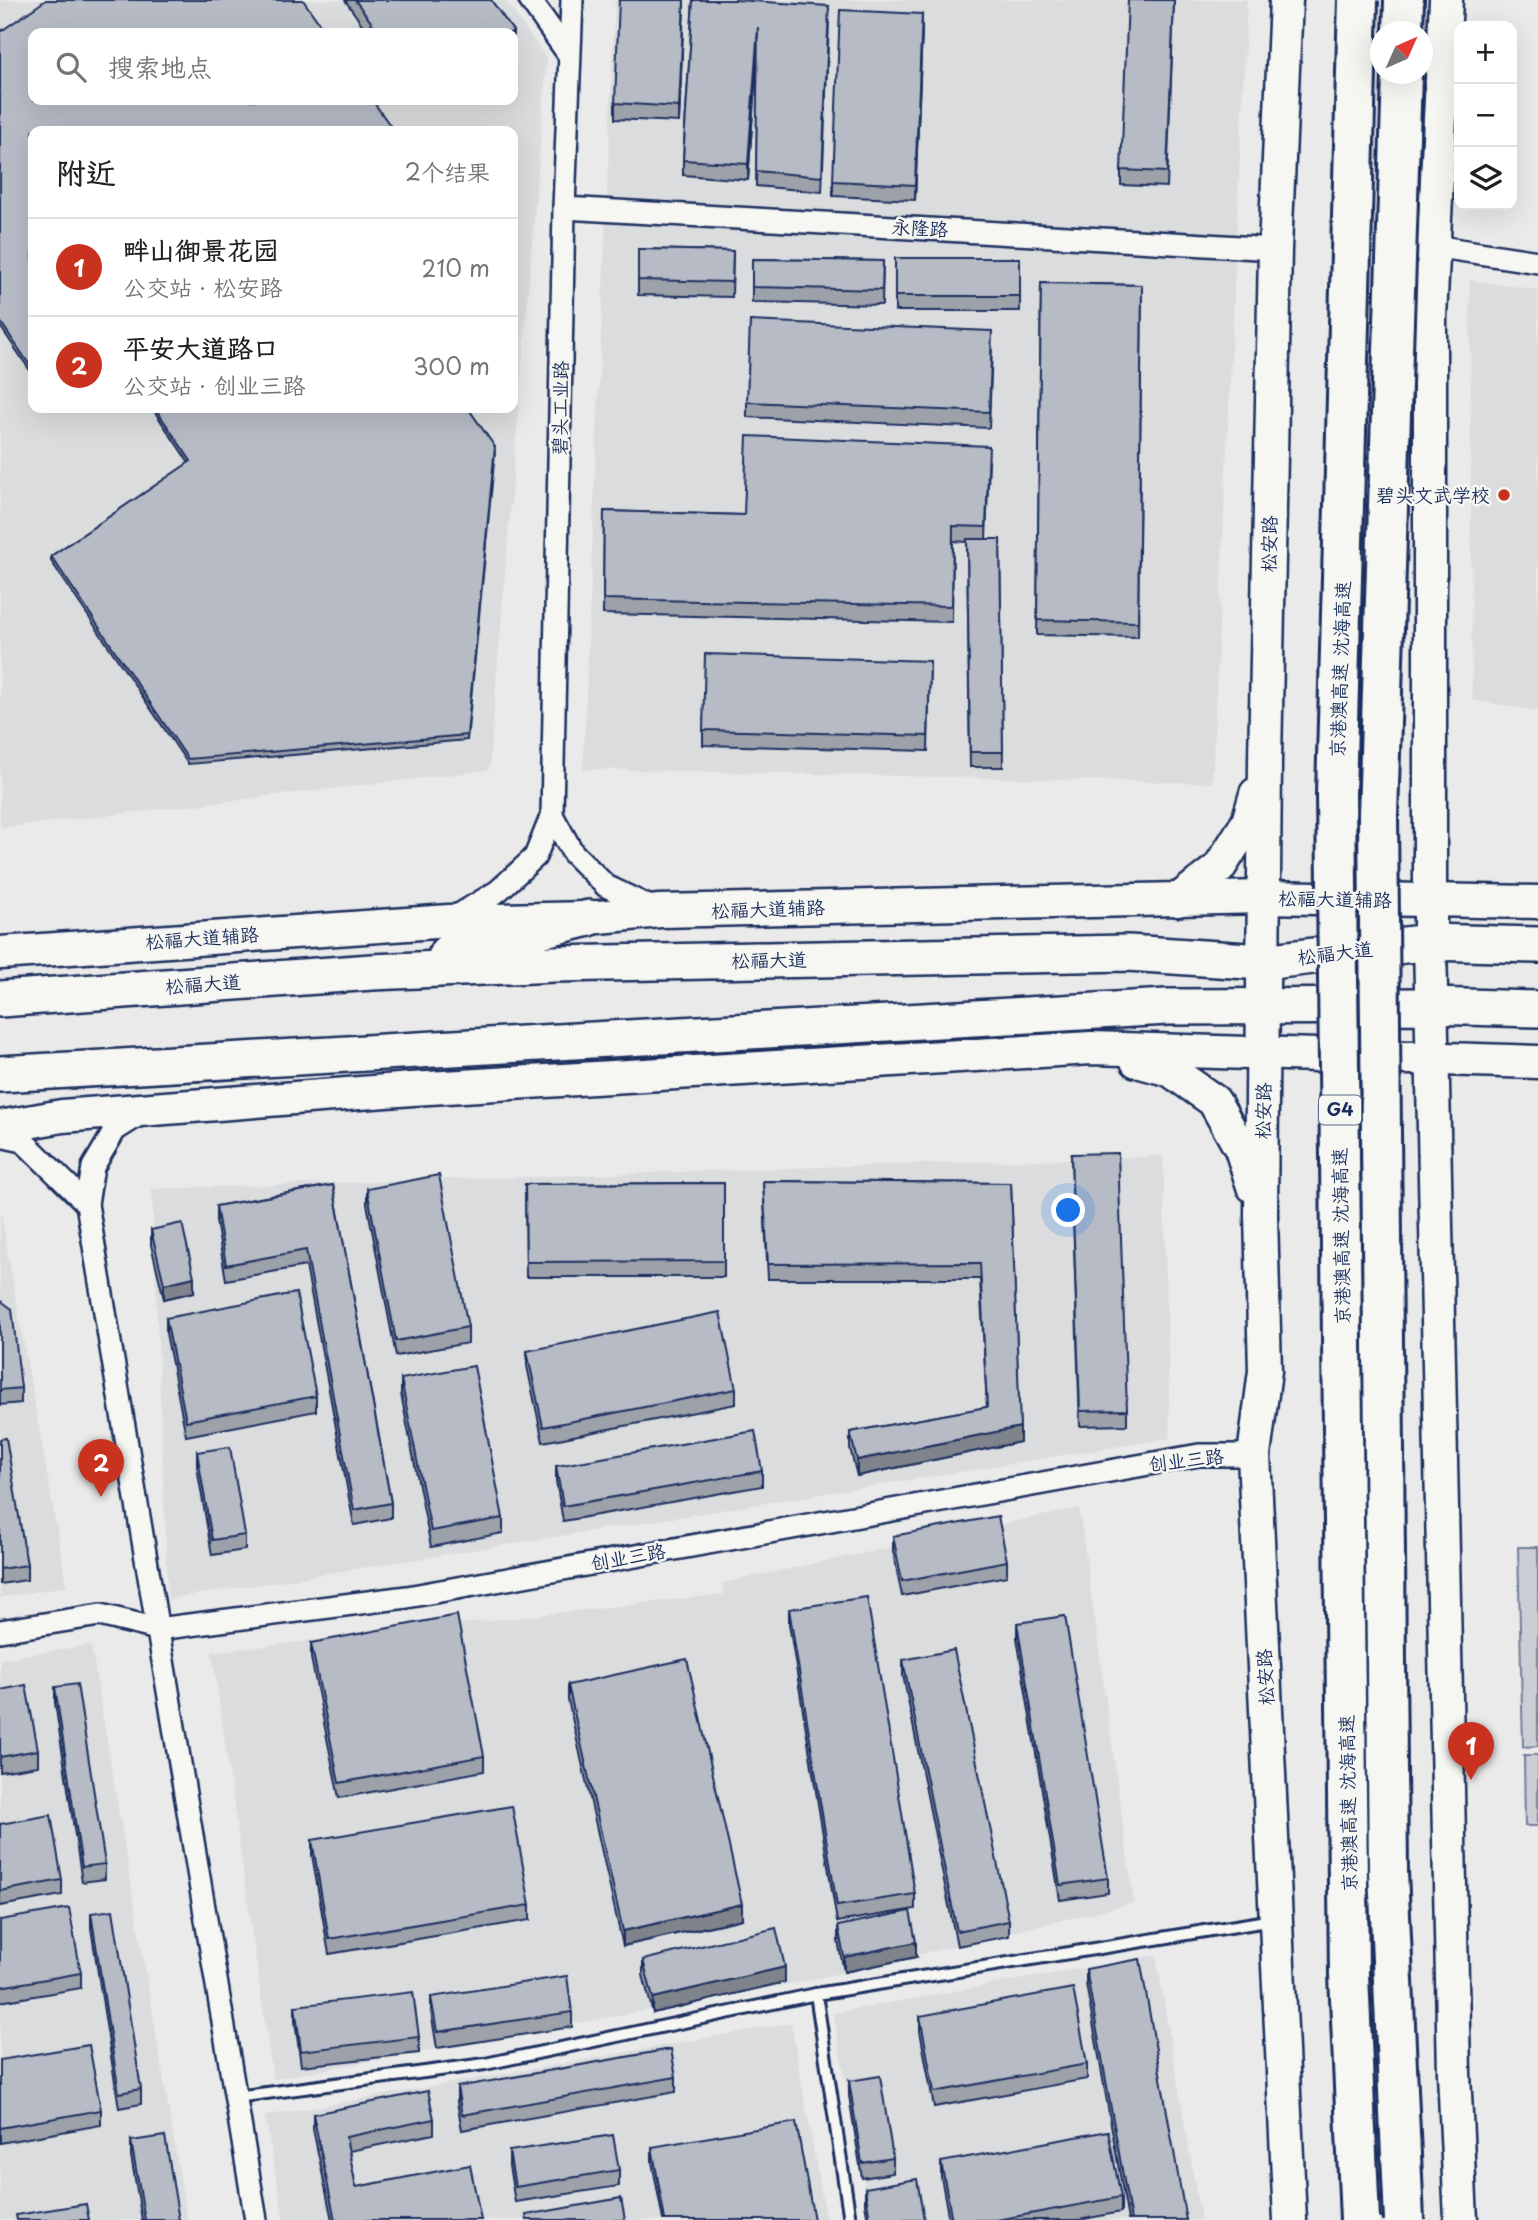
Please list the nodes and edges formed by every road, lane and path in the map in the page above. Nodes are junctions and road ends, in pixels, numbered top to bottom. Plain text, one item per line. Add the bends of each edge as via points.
1 (530, 0) edge
2 (572, 0) edge
3 (1286, 0) edge
4 (1359, 0) edge
5 (1405, 0) edge
6 (1446, 0) edge
7 (1404, 21) edge
8 (569, 55) junction
9 (1402, 84) edge
10 (564, 208) junction
11 (1433, 246) junction
12 (1275, 249) junction
13 (1538, 262) edge
14 (1265, 762) junction
15 (552, 815) junction
16 (1263, 897) junction
17 (1178, 900) junction
18 (1431, 901) junction
19 (1538, 902) edge
20 (660, 911) junction
21 (589, 918) junction
22 (449, 921) junction
23 (1430, 942) junction
24 (1538, 945) edge
25 (0, 953) edge
26 (1263, 962) junction
27 (372, 972) junction
28 (0, 999) edge
29 (1430, 1006) junction
30 (1263, 1007) junction
31 (1538, 1009) edge
32 (827, 1026) junction
33 (516, 1043) junction
34 (1091, 1048) junction
35 (660, 1051) junction
36 (1263, 1054) junction
37 (1432, 1059) junction
38 (1538, 1062) edge
39 (874, 1063) junction
40 (0, 1074) edge
41 (412, 1089) junction
42 (149, 1109) junction
43 (0, 1127) edge
44 (0, 1136) edge
45 (87, 1204) junction
46 (1261, 1214) junction
47 (1254, 1455) junction
48 (158, 1629) junction
49 (0, 1631) edge
50 (1276, 1920) junction
51 (816, 1994) junction
52 (236, 2097) junction
53 (256, 2220) edge
54 (850, 2220) edge
55 (1290, 2220) edge
56 (1360, 2220) edge
57 (1404, 2220) edge
58 (1461, 2220) edge

1 - 8 street
2 - 8 street, 碧头工业路
3 - 12 main road, 松安路
4 - 56 highway, 京港澳高速 沈海高速 / G4, bridge via 1336,794 1349,1975
5 - 7 highway
6 - 11 main road
8 - 10 street, 碧头工业路
9 - 57 highway, 京港澳高速 沈海高速 / G4, bridge via 1378,815 1388,1872
10 - 12 street, 永隆路
10 - 15 street, 碧头工业路
11 - 13 street
11 - 18 main road
12 - 14 main road, 松安路
14 - 16 main road, 松安路
14 - 17 main road via 1241,834 1219,868
15 - 20 street via 573,853 606,886
15 - 22 street via 535,857 498,891
16 - 17 main road, 松福大道辅路
16 - 18 main road, 松福大道辅路
16 - 26 main road, 松安路
17 - 20 main road, 松福大道辅路
18 - 19 main road, 松福大道辅路
18 - 23 main road
20 - 21 main road, 松福大道辅路
21 - 22 main road, 松福大道辅路
21 - 27 main road
22 - 25 main road, 松福大道辅路
23 - 24 main road, 松福大道
23 - 26 main road, 松福大道
23 - 29 main road
26 - 27 main road, 松福大道 via 1128,953
26 - 30 main road, 松安路
27 - 28 main road, 松福大道
29 - 30 main road
29 - 31 main road
29 - 37 main road
30 - 32 main road via 1167,1007
30 - 36 main road, 松安路
32 - 33 main road
32 - 35 main road
33 - 35 main road
33 - 40 main road
34 - 36 main road
34 - 39 main road
34 - 46 main road via 1170,1070 1214,1101 1241,1149
35 - 39 main road
35 - 41 main road
36 - 37 main road
36 - 46 main road, 松安路
37 - 38 main road
37 - 58 main road
39 - 41 main road
41 - 42 main road
42 - 43 main road
42 - 45 street via 115,1130 93,1167
44 - 45 street via 23,1141
45 - 48 street
46 - 47 main road, 松安路 via 1265,1371
47 - 48 street, 创业三路 via 1199,1455 407,1597
47 - 50 main road, 松安路
48 - 49 street, 创业三路 via 100,1615
48 - 52 street
50 - 51 lane
50 - 55 main road, 松安路
51 - 52 lane via 485,2064
51 - 54 lane
52 - 53 street

